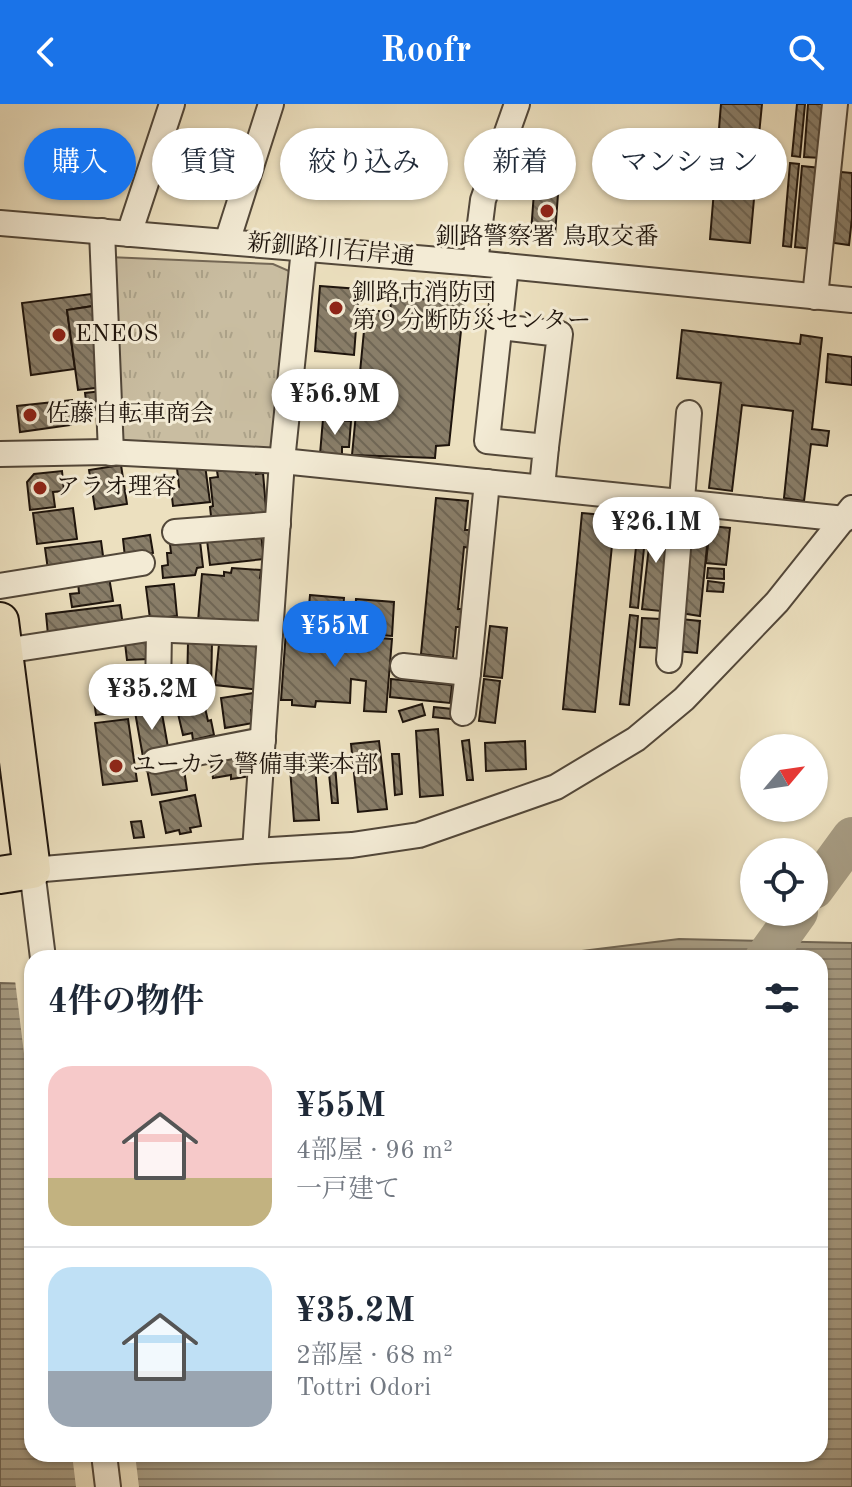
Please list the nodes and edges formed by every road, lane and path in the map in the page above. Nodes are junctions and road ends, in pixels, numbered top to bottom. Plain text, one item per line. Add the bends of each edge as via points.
1 (172, 104) edge
2 (271, 104) edge
3 (517, 104) edge
4 (835, 104) edge
5 (0, 223) edge
6 (102, 231) junction
7 (129, 234) junction
8 (227, 242) junction
9 (304, 249) junction
10 (475, 263) junction
11 (506, 266) junction
12 (815, 297) junction
13 (852, 300) edge
14 (500, 327) junction
15 (689, 413) dead end
16 (546, 447) junction
17 (111, 453) junction
18 (0, 454) edge
19 (282, 461) junction
20 (487, 482) junction
21 (542, 487) junction
22 (681, 502) junction
23 (848, 513) edge
24 (278, 524) junction
25 (175, 532) dead end
26 (142, 563) dead end
27 (0, 586) edge
28 (159, 630) junction
29 (270, 634) junction
30 (2, 636) edge
31 (669, 660) dead end
32 (403, 666) dead end
33 (468, 673) junction
34 (158, 695) dead end
35 (463, 713) dead end
36 (263, 740) junction
37 (155, 761) dead end
38 (255, 851) junction
39 (16, 873) edge
40 (42, 950) edge
41 (105, 1462) edge
42 (108, 1487) edge

1 - 7 street
2 - 8 street
3 - 10 street via 483,200
4 - 12 street
5 - 6 street, 新釧路川右岸通
6 - 7 street, 新釧路川右岸通
6 - 17 street
7 - 8 street, 新釧路川右岸通
8 - 9 street, 新釧路川右岸通
9 - 10 street, 新釧路川右岸通
9 - 19 street
10 - 11 street, 新釧路川右岸通
11 - 12 street, 新釧路川右岸通
11 - 14 street
12 - 13 street, 新釧路川右岸通
14 - 16 street via 487,441
14 - 16 street via 560,334
15 - 22 street
16 - 21 street
17 - 18 street
17 - 19 street
19 - 20 street
19 - 24 street
20 - 21 street
20 - 33 street
21 - 22 street
22 - 23 street
22 - 31 street
23 - 38 street via 777,602 684,699 636,739 556,787 419,835
24 - 25 street
24 - 29 street
26 - 27 street
28 - 29 street
28 - 30 street
28 - 34 street
29 - 36 street
30 - 39 highway
32 - 33 street
33 - 35 street
36 - 37 street
36 - 38 street
38 - 39 street
39 - 40 street via 37,914
41 - 42 street

